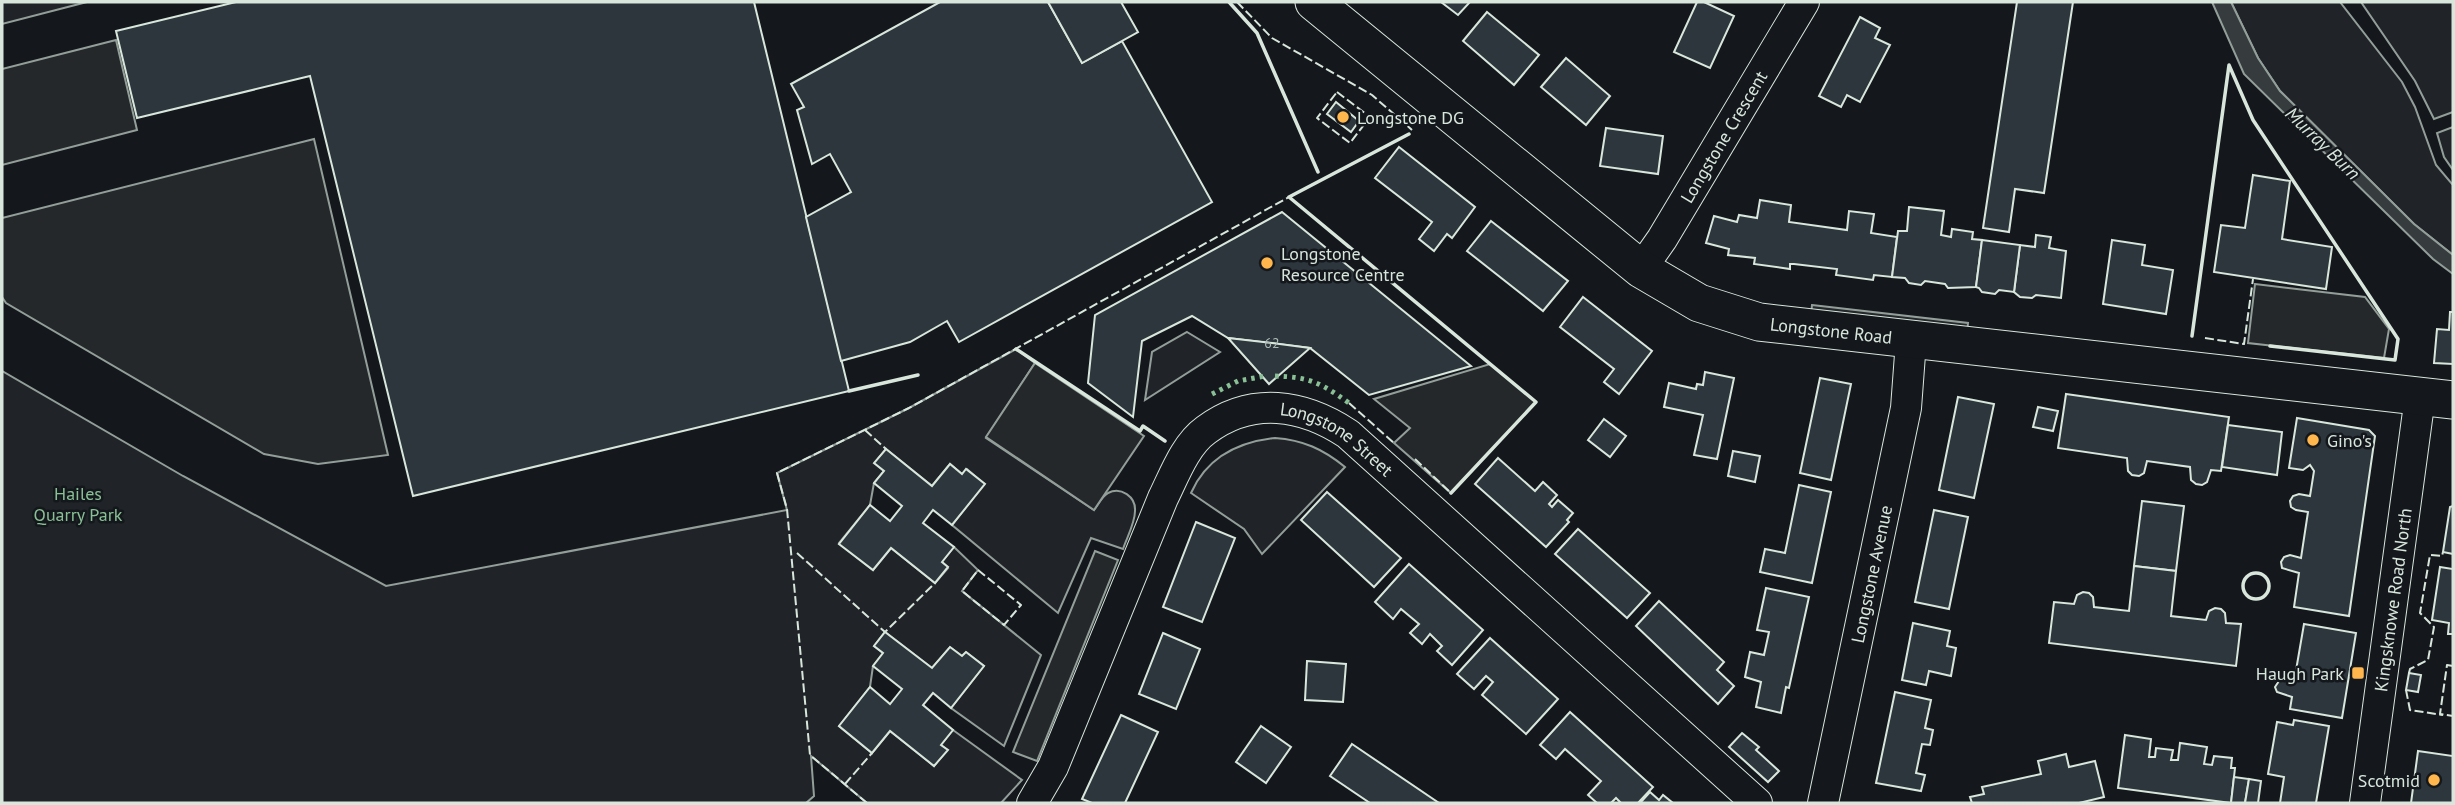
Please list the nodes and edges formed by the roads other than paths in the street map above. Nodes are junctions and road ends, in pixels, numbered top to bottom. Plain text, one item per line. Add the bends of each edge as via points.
1 (1314, 2) edge
2 (1804, 2) edge
3 (1641, 269) junction
4 (1911, 341) junction
5 (2437, 398) edge
6 (1032, 803) edge
7 (1757, 803) edge
8 (1823, 803) edge
9 (2365, 803) edge

1 - 3 street, Longstone Road
2 - 3 street, Longstone Crescent
3 - 4 street, Longstone Road via 1699,303 1728,314
4 - 5 street, Longstone Road
4 - 8 street, Longstone Avenue via 1906,408
5 - 9 street, Kingsknowe Road North
6 - 7 street, Longstone Street via 1054,767 1183,457 1204,430 1232,416 1284,408 1310,413 1348,434

